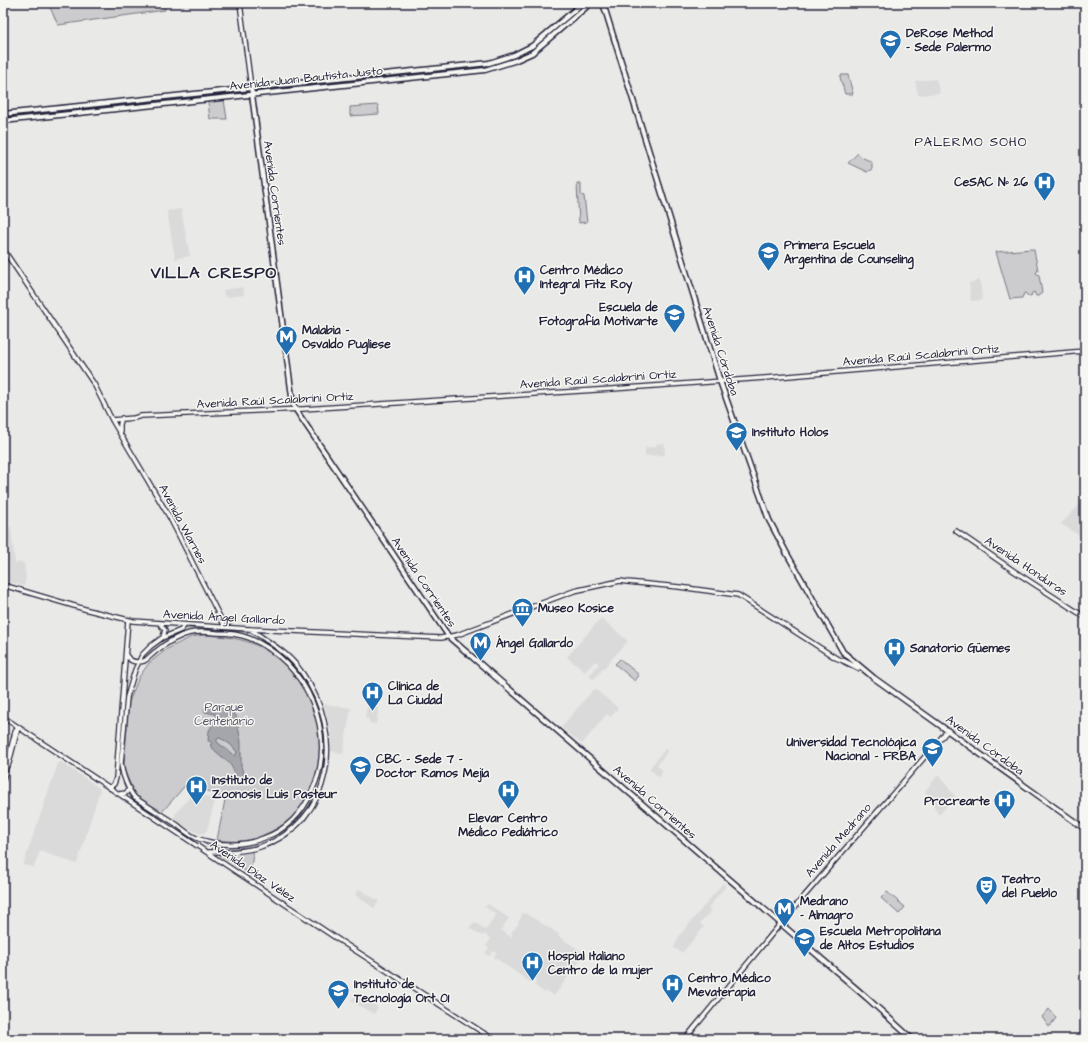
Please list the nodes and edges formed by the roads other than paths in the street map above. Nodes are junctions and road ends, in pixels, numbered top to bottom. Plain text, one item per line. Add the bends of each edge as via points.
1 (240, 3) edge
2 (583, 3) edge
3 (591, 3) edge
4 (603, 3) edge
5 (251, 88) junction
6 (252, 94) junction
7 (3, 114) edge
8 (3, 120) edge
9 (3, 249) edge
10 (1085, 352) edge
11 (720, 381) junction
12 (296, 410) junction
13 (122, 418) junction
14 (112, 420) junction
15 (120, 432) junction
16 (956, 530) dead end
17 (3, 585) edge
18 (1085, 617) edge
19 (128, 620) junction
20 (160, 624) junction
21 (185, 625) junction
22 (225, 627) junction
23 (249, 629) junction
24 (449, 637) junction
25 (162, 638) junction
26 (250, 638) junction
27 (280, 649) junction
28 (275, 654) junction
29 (126, 655) junction
30 (289, 657) junction
31 (844, 661) joint
32 (140, 662) junction
33 (284, 662) junction
34 (874, 678) junction
35 (3, 717) edge
36 (18, 727) junction
37 (948, 730) junction
38 (3, 780) edge
39 (115, 782) junction
40 (128, 784) junction
41 (109, 788) junction
42 (130, 788) junction
43 (118, 794) junction
44 (145, 804) junction
45 (147, 812) junction
46 (1085, 829) edge
47 (201, 839) junction
48 (192, 842) junction
49 (207, 852) junction
50 (780, 923) junction
51 (493, 1039) edge
52 (685, 1039) edge
53 (912, 1039) edge

1 - 5 main road, Avenida Corrientes
2 - 5 main road, Avenida Juan Bautista Justo via 532,46 494,62
3 - 6 main road, Avenida Juan Bautista Justo via 532,53 489,69
4 - 11 main road, Avenida Córdoba
5 - 6 main road, Avenida Corrientes
5 - 7 main road, Avenida Juan Bautista Justo
6 - 8 main road, Avenida Juan Bautista Justo
6 - 12 main road, Avenida Corrientes via 293,404
9 - 14 main road, Avenida Warnes via 94,384
10 - 11 main road, Avenida Raúl Scalabrini Ortiz
11 - 12 main road, Avenida Raúl Scalabrini Ortiz
11 - 34 main road, Avenida Córdoba via 769,520 843,652
12 - 13 main road, Avenida Raúl Scalabrini Ortiz
12 - 24 main road, Avenida Corrientes
13 - 14 main road, Avenida Raúl Scalabrini Ortiz
13 - 15 main road
14 - 15 main road, Avenida Warnes
15 - 22 main road, Avenida Warnes via 181,538
16 - 18 main road, Avenida Honduras
17 - 19 main road, Avenida Ángel Gallardo
19 - 20 main road, Avenida Ángel Gallardo
19 - 29 main road
20 - 21 main road, Avenida Ángel Gallardo
20 - 25 main road via 165,631
21 - 22 main road, Avenida Ángel Gallardo
21 - 25 main road, Avenida Díaz Vélez via 181,630
22 - 23 main road, Avenida Ángel Gallardo
23 - 24 main road, Avenida Ángel Gallardo
23 - 26 main road
23 - 27 main road
24 - 31 main road, Avenida Ángel Gallardo via 574,591 620,581 738,595
24 - 50 main road, Avenida Corrientes
25 - 32 main road, Avenida Díaz Vélez via 148,650
26 - 28 main road
26 - 32 main road via 229,633 188,633
27 - 28 main road via 280,652
27 - 30 main road
28 - 33 main road
29 - 32 main road via 131,661
29 - 39 main road
30 - 33 main road
30 - 49 main road via 312,687 326,726 328,757 318,797 301,822 270,842 247,849
31 - 34 main road, Avenida Córdoba
32 - 40 main road, Avenida Díaz Vélez via 127,697 121,763
33 - 47 main road via 303,683 317,716 322,756 315,786 294,819 268,837 236,844
34 - 37 main road, Avenida Córdoba
35 - 36 main road, Avenida Díaz Vélez
36 - 38 main road
36 - 41 main road, Avenida Díaz Vélez
37 - 46 main road, Avenida Córdoba
37 - 50 main road, Avenida Medrano
39 - 40 main road via 122,780
39 - 41 main road
40 - 42 main road, Avenida Díaz Vélez
41 - 43 main road, Avenida Díaz Vélez
42 - 43 main road via 126,794
42 - 44 main road, Avenida Díaz Vélez via 134,796
43 - 45 main road, Avenida Díaz Vélez
44 - 45 main road
44 - 47 main road, Avenida Díaz Vélez
45 - 48 main road, Avenida Díaz Vélez
47 - 48 main road
48 - 49 main road, Avenida Díaz Vélez
49 - 51 main road, Avenida Díaz Vélez
50 - 52 main road, Avenida Medrano
50 - 53 main road, Avenida Corrientes

